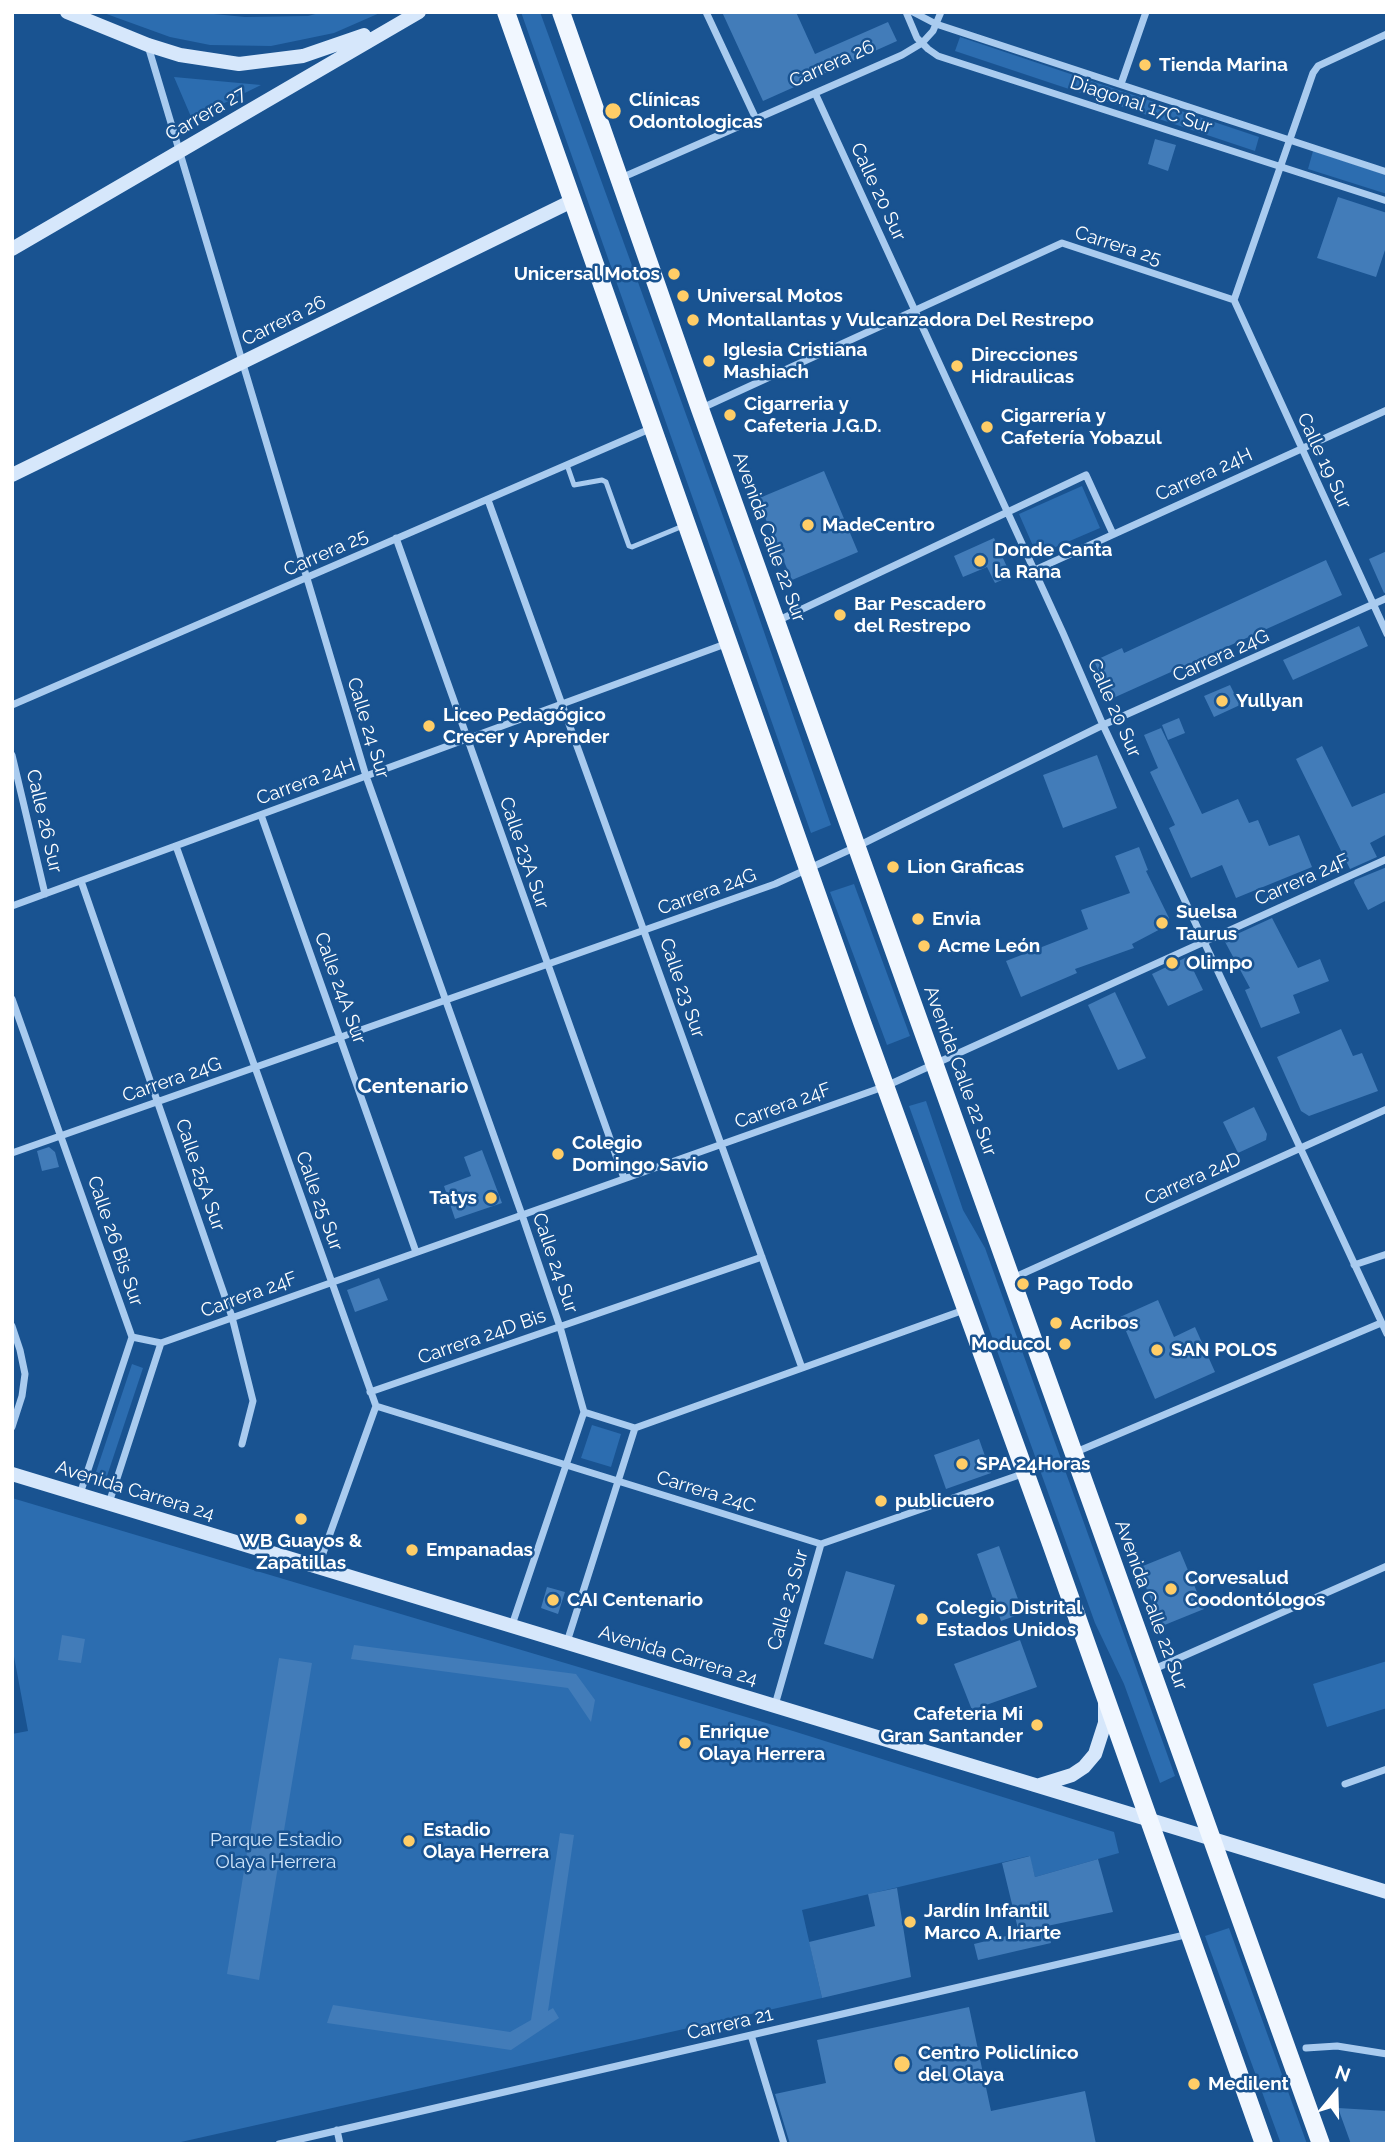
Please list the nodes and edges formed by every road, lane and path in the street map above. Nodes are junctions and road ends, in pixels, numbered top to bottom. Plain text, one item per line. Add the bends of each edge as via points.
1 (67, 12) edge
2 (419, 12) edge
3 (506, 12) edge
4 (561, 12) edge
5 (706, 12) edge
6 (906, 12) edge
7 (913, 12) edge
8 (941, 12) edge
9 (1146, 12) edge
10 (936, 24) junction
11 (1387, 34) edge
12 (922, 43) junction
13 (148, 45) junction
14 (1121, 84) junction
15 (815, 93) junction
16 (756, 119) junction
17 (1289, 139) junction
18 (180, 151) junction
19 (1279, 167) junction
20 (1387, 172) edge
21 (619, 179) junction
22 (572, 201) junction
23 (1387, 201) edge
24 (12, 248) edge
25 (1234, 300) junction
26 (915, 310) junction
27 (243, 362) junction
28 (700, 409) junction
29 (1387, 410) edge
30 (652, 428) junction
31 (1301, 448) junction
32 (567, 465) junction
33 (12, 475) edge
34 (488, 500) junction
35 (1008, 512) junction
36 (686, 525) junction
37 (1113, 534) junction
38 (396, 538) junction
39 (1035, 570) junction
40 (307, 579) junction
41 (1387, 598) edge
42 (1373, 604) junction
43 (776, 621) junction
44 (1387, 634) edge
45 (728, 643) junction
46 (563, 704) junction
47 (12, 705) edge
48 (1104, 725) junction
49 (467, 739) junction
50 (12, 755) edge
51 (366, 776) junction
52 (261, 815) junction
53 (176, 846) junction
54 (858, 846) junction
55 (1387, 859) edge
56 (809, 869) junction
57 (81, 881) junction
58 (45, 894) junction
59 (12, 906) edge
60 (645, 930) junction
61 (1205, 941) junction
62 (547, 965) junction
63 (12, 999) edge
64 (445, 1001) junction
65 (341, 1037) junction
66 (935, 1064) junction
67 (255, 1067) junction
68 (886, 1086) junction
69 (158, 1101) junction
70 (1387, 1109) edge
71 (61, 1135) junction
72 (720, 1145) junction
73 (1301, 1148) junction
74 (12, 1153) edge
75 (624, 1178) junction
76 (522, 1214) junction
77 (416, 1252) junction
78 (1387, 1254) edge
79 (762, 1256) junction
80 (1354, 1265) junction
81 (1012, 1279) junction
82 (332, 1282) junction
83 (966, 1309) junction
84 (232, 1317) junction
85 (1381, 1323) junction
86 (12, 1326) edge
87 (559, 1327) junction
88 (1387, 1334) edge
89 (132, 1337) junction
90 (161, 1343) junction
91 (802, 1368) junction
92 (370, 1392) junction
93 (376, 1406) junction
94 (584, 1412) junction
95 (12, 1427) edge
96 (635, 1428) junction
97 (242, 1444) dead end
98 (1075, 1452) junction
99 (565, 1465) junction
100 (1026, 1472) junction
101 (12, 1474) edge
102 (618, 1481) junction
103 (80, 1494) junction
104 (108, 1503) junction
105 (821, 1544) junction
106 (1387, 1566) edge
107 (318, 1567) junction
108 (512, 1625) junction
109 (567, 1642) junction
110 (1152, 1670) junction
111 (1105, 1698) junction
112 (775, 1705) junction
113 (1387, 1769) edge
114 (1345, 1784) dead end
115 (1039, 1785) junction
116 (1148, 1818) junction
117 (1212, 1838) junction
118 (1387, 1892) edge
119 (1189, 1934) junction
120 (751, 2035) junction
121 (1306, 2048) dead end
122 (1387, 2054) edge
123 (337, 2130) junction
124 (279, 2144) edge
125 (340, 2144) edge
126 (784, 2144) edge
127 (1264, 2144) edge
128 (1321, 2144) edge

1 - 13 main road
2 - 13 main road via 346,43 269,62 210,61
2 - 18 main road, Carrera 27
3 - 22 main road
4 - 21 main road, Avenida Calle 22 Sur
5 - 16 street
6 - 12 street
7 - 10 street, Diagonal 17C Sur
8 - 10 street, Carrera 26
9 - 14 street
10 - 12 street, Carrera 26
10 - 14 street, Diagonal 17C Sur
11 - 17 street via 1318,66
12 - 15 street, Carrera 26
12 - 19 street, Diagonal 17C Sur via 949,60
13 - 18 street, Calle 24 Sur
14 - 17 street, Diagonal 17C Sur
15 - 16 street, Carrera 26
15 - 26 street, Calle 20 Sur
16 - 21 street, Carrera 26
17 - 19 street
17 - 20 street, Diagonal 17C Sur
18 - 24 main road, Carrera 27
18 - 27 street, Calle 24 Sur
19 - 23 street, Diagonal 17C Sur
19 - 25 street
21 - 28 main road, Avenida Calle 22 Sur
22 - 27 main road, Carrera 26
22 - 30 main road
25 - 26 street, Carrera 25 via 1062,243
25 - 31 street, Calle 19 Sur
26 - 28 street, Carrera 25
26 - 35 street, Calle 20 Sur
27 - 33 main road, Carrera 26
27 - 40 street, Calle 24 Sur
28 - 43 main road, Avenida Calle 22 Sur
29 - 31 street, Carrera 24H
30 - 32 street, Carrera 25
30 - 36 main road
31 - 37 street, Carrera 24H
31 - 42 street, Calle 19 Sur
32 - 34 street, Carrera 25
32 - 36 lane via 574,485 606,482 629,546
34 - 38 street, Carrera 25
34 - 46 street, Calle 23 Sur
35 - 37 street via 1086,475
35 - 39 street, Calle 20 Sur
35 - 43 street
36 - 45 main road
37 - 39 street, Carrera 24H
38 - 40 street, Carrera 25
38 - 49 street, Calle 23A Sur
39 - 48 street, Calle 20 Sur
40 - 47 street, Carrera 25
40 - 51 street, Calle 24 Sur
41 - 42 street, Carrera 24G
42 - 44 street, Calle 19 Sur
42 - 48 street, Carrera 24G
43 - 54 main road, Avenida Calle 22 Sur
45 - 46 street, Carrera 24H
45 - 56 main road
46 - 49 street, Carrera 24H
46 - 60 street, Calle 23 Sur
48 - 54 street, Carrera 24G
48 - 61 street, Calle 20 Sur
49 - 51 street, Carrera 24H
49 - 62 street, Calle 23A Sur
50 - 58 street, Calle 26 Sur
51 - 52 street, Carrera 24H
51 - 64 street, Calle 24 Sur
52 - 53 street, Carrera 24H
52 - 65 street, Calle 24A Sur
53 - 57 street, Carrera 24H
53 - 67 street, Calle 25 Sur
54 - 56 street, Carrera 24G
54 - 66 main road, Avenida Calle 22 Sur
55 - 61 street, Carrera 24F
56 - 60 street, Carrera 24G
56 - 68 main road
57 - 58 street, Carrera 24H
57 - 69 street, Calle 25A Sur
58 - 59 street, Carrera 24H
60 - 62 street, Carrera 24G
60 - 72 street, Calle 23 Sur
61 - 66 street, Carrera 24F
61 - 73 street, Calle 20 Sur
62 - 64 street, Carrera 24G
62 - 75 street, Calle 23A Sur
63 - 71 street, Calle 26 Bis Sur
64 - 65 street, Carrera 24G
64 - 76 street, Calle 24 Sur
65 - 67 street, Carrera 24G
65 - 77 street, Calle 24A Sur
66 - 68 street, Carrera 24F
66 - 81 main road, Avenida Calle 22 Sur
67 - 69 street, Carrera 24G
67 - 82 street, Calle 25 Sur
68 - 72 street, Carrera 24F
68 - 83 main road
69 - 71 street, Carrera 24G
69 - 84 street, Calle 25A Sur
70 - 73 street, Carrera 24D
71 - 74 street, Carrera 24G
71 - 89 street, Calle 26 Bis Sur
72 - 75 street, Carrera 24F
72 - 79 street, Calle 23 Sur
73 - 80 street, Calle 20 Sur
73 - 81 street, Carrera 24D
75 - 76 street, Carrera 24F
76 - 77 street, Carrera 24F
76 - 87 street, Calle 24 Sur
77 - 82 street, Carrera 24F
78 - 80 street
79 - 87 street, Carrera 24D Bis
79 - 91 street, Calle 23 Sur
80 - 85 street, Calle 20 Sur
81 - 98 main road, Avenida Calle 22 Sur
82 - 84 street, Carrera 24F
82 - 92 street, Calle 25 Sur
83 - 91 street
83 - 100 main road
84 - 90 street, Carrera 24F
84 - 97 street, Calle 25A Sur via 253,1401
85 - 88 street, Calle 20 Sur
85 - 98 street
86 - 95 street via 25,1374
87 - 92 street, Carrera 24D Bis
87 - 94 street, Calle 24 Sur
89 - 90 street
89 - 103 street, Calle 26 Bis Sur
90 - 104 street
91 - 96 street
92 - 93 street, Calle 25 Sur
93 - 99 street, Carrera 24C
93 - 107 street
94 - 96 street
94 - 99 street
96 - 102 street
98 - 110 main road, Avenida Calle 22 Sur
99 - 102 street, Carrera 24C
99 - 108 street
100 - 105 street
100 - 111 main road
101 - 103 main road, Avenida Carrera 24
102 - 105 street, Carrera 24C
102 - 109 street
103 - 104 main road, Avenida Carrera 24
104 - 107 main road, Avenida Carrera 24
105 - 112 street, Calle 23 Sur
106 - 110 street
107 - 108 main road, Avenida Carrera 24
108 - 109 main road, Avenida Carrera 24
109 - 112 main road, Avenida Carrera 24
110 - 117 main road, Avenida Calle 22 Sur
111 - 115 main road via 1105,1723 1095,1754 1072,1775
111 - 116 main road
112 - 115 main road, Avenida Carrera 24
113 - 114 street
115 - 116 main road, Avenida Carrera 24
116 - 117 main road, Avenida Carrera 24
116 - 119 main road
117 - 118 main road, Avenida Carrera 24
117 - 128 main road, Avenida Calle 22 Sur
119 - 120 street, Carrera 21
119 - 127 main road
120 - 123 street, Carrera 21
120 - 126 street
121 - 122 street via 1337,2046
123 - 124 street, Carrera 21
123 - 125 street

